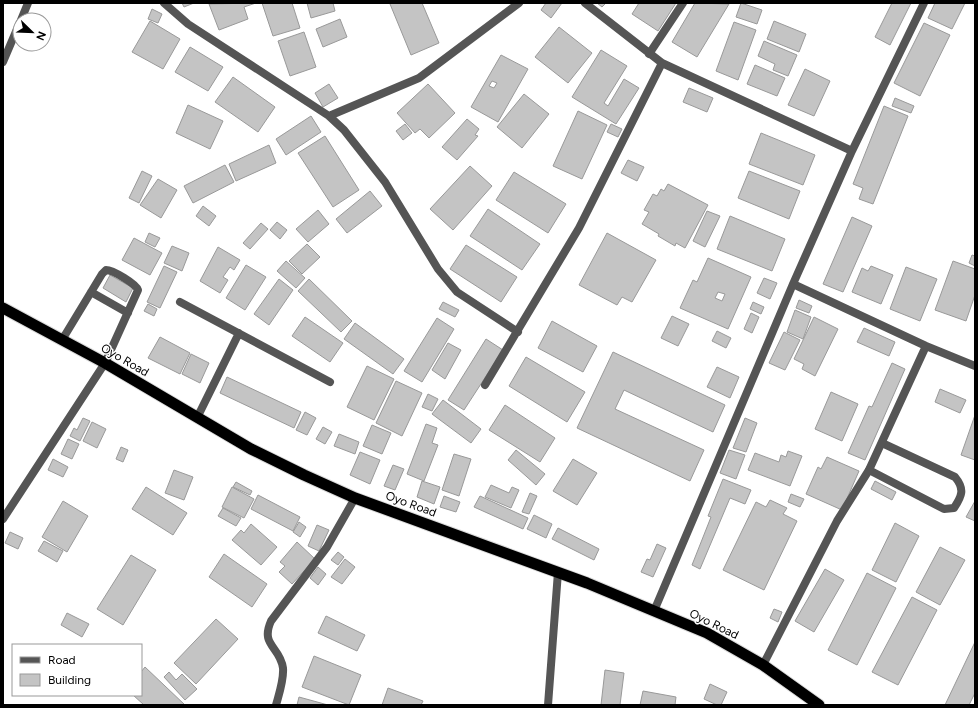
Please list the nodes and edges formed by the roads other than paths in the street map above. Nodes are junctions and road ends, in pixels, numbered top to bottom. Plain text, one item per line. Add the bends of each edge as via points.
1 (164, 3) edge
2 (518, 3) edge
3 (585, 3) edge
4 (684, 3) edge
5 (924, 3) edge
6 (12, 40) edge
7 (649, 54) junction
8 (3, 62) edge
9 (662, 63) junction
10 (329, 116) junction
11 (852, 151) junction
12 (793, 284) junction
13 (91, 292) junction
14 (180, 302) dead end
15 (3, 308) edge
16 (128, 313) junction
17 (518, 332) junction
18 (239, 333) junction
19 (62, 340) junction
20 (926, 346) junction
21 (105, 364) junction
22 (975, 366) edge
23 (330, 382) dead end
24 (484, 385) dead end
25 (197, 418) junction
26 (882, 443) junction
27 (869, 470) junction
28 (355, 498) junction
29 (3, 519) edge
30 (558, 572) junction
31 (654, 610) junction
32 (763, 664) junction
33 (276, 705) edge
34 (548, 705) edge
35 (820, 705) edge

1 - 10 street via 188,24
2 - 10 street via 419,78
3 - 7 street
4 - 7 street
5 - 11 street
6 - 8 street
7 - 9 street
9 - 11 street
9 - 17 street via 579,228
10 - 17 street via 344,130 385,182 438,269 457,292
11 - 12 street
12 - 20 street
12 - 31 street
13 - 16 street
13 - 16 street via 102,274 106,270 111,271 137,288 138,293
13 - 19 street
14 - 18 street
15 - 19 highway, Oyo Road
16 - 21 street
17 - 24 street
18 - 23 street
18 - 25 street
19 - 21 highway, Oyo Road
20 - 22 street
20 - 26 street
21 - 25 highway, Oyo Road
21 - 29 street
25 - 28 highway, Oyo Road via 304,475
26 - 27 street
26 - 27 street via 955,477 963,493 960,500 954,508 944,509
27 - 32 street via 837,521
28 - 30 highway, Oyo Road
28 - 33 street via 327,547 266,631 267,638 281,659 283,670
30 - 31 highway, Oyo Road
30 - 34 street
31 - 32 highway, Oyo Road via 707,633
32 - 35 highway, Oyo Road

